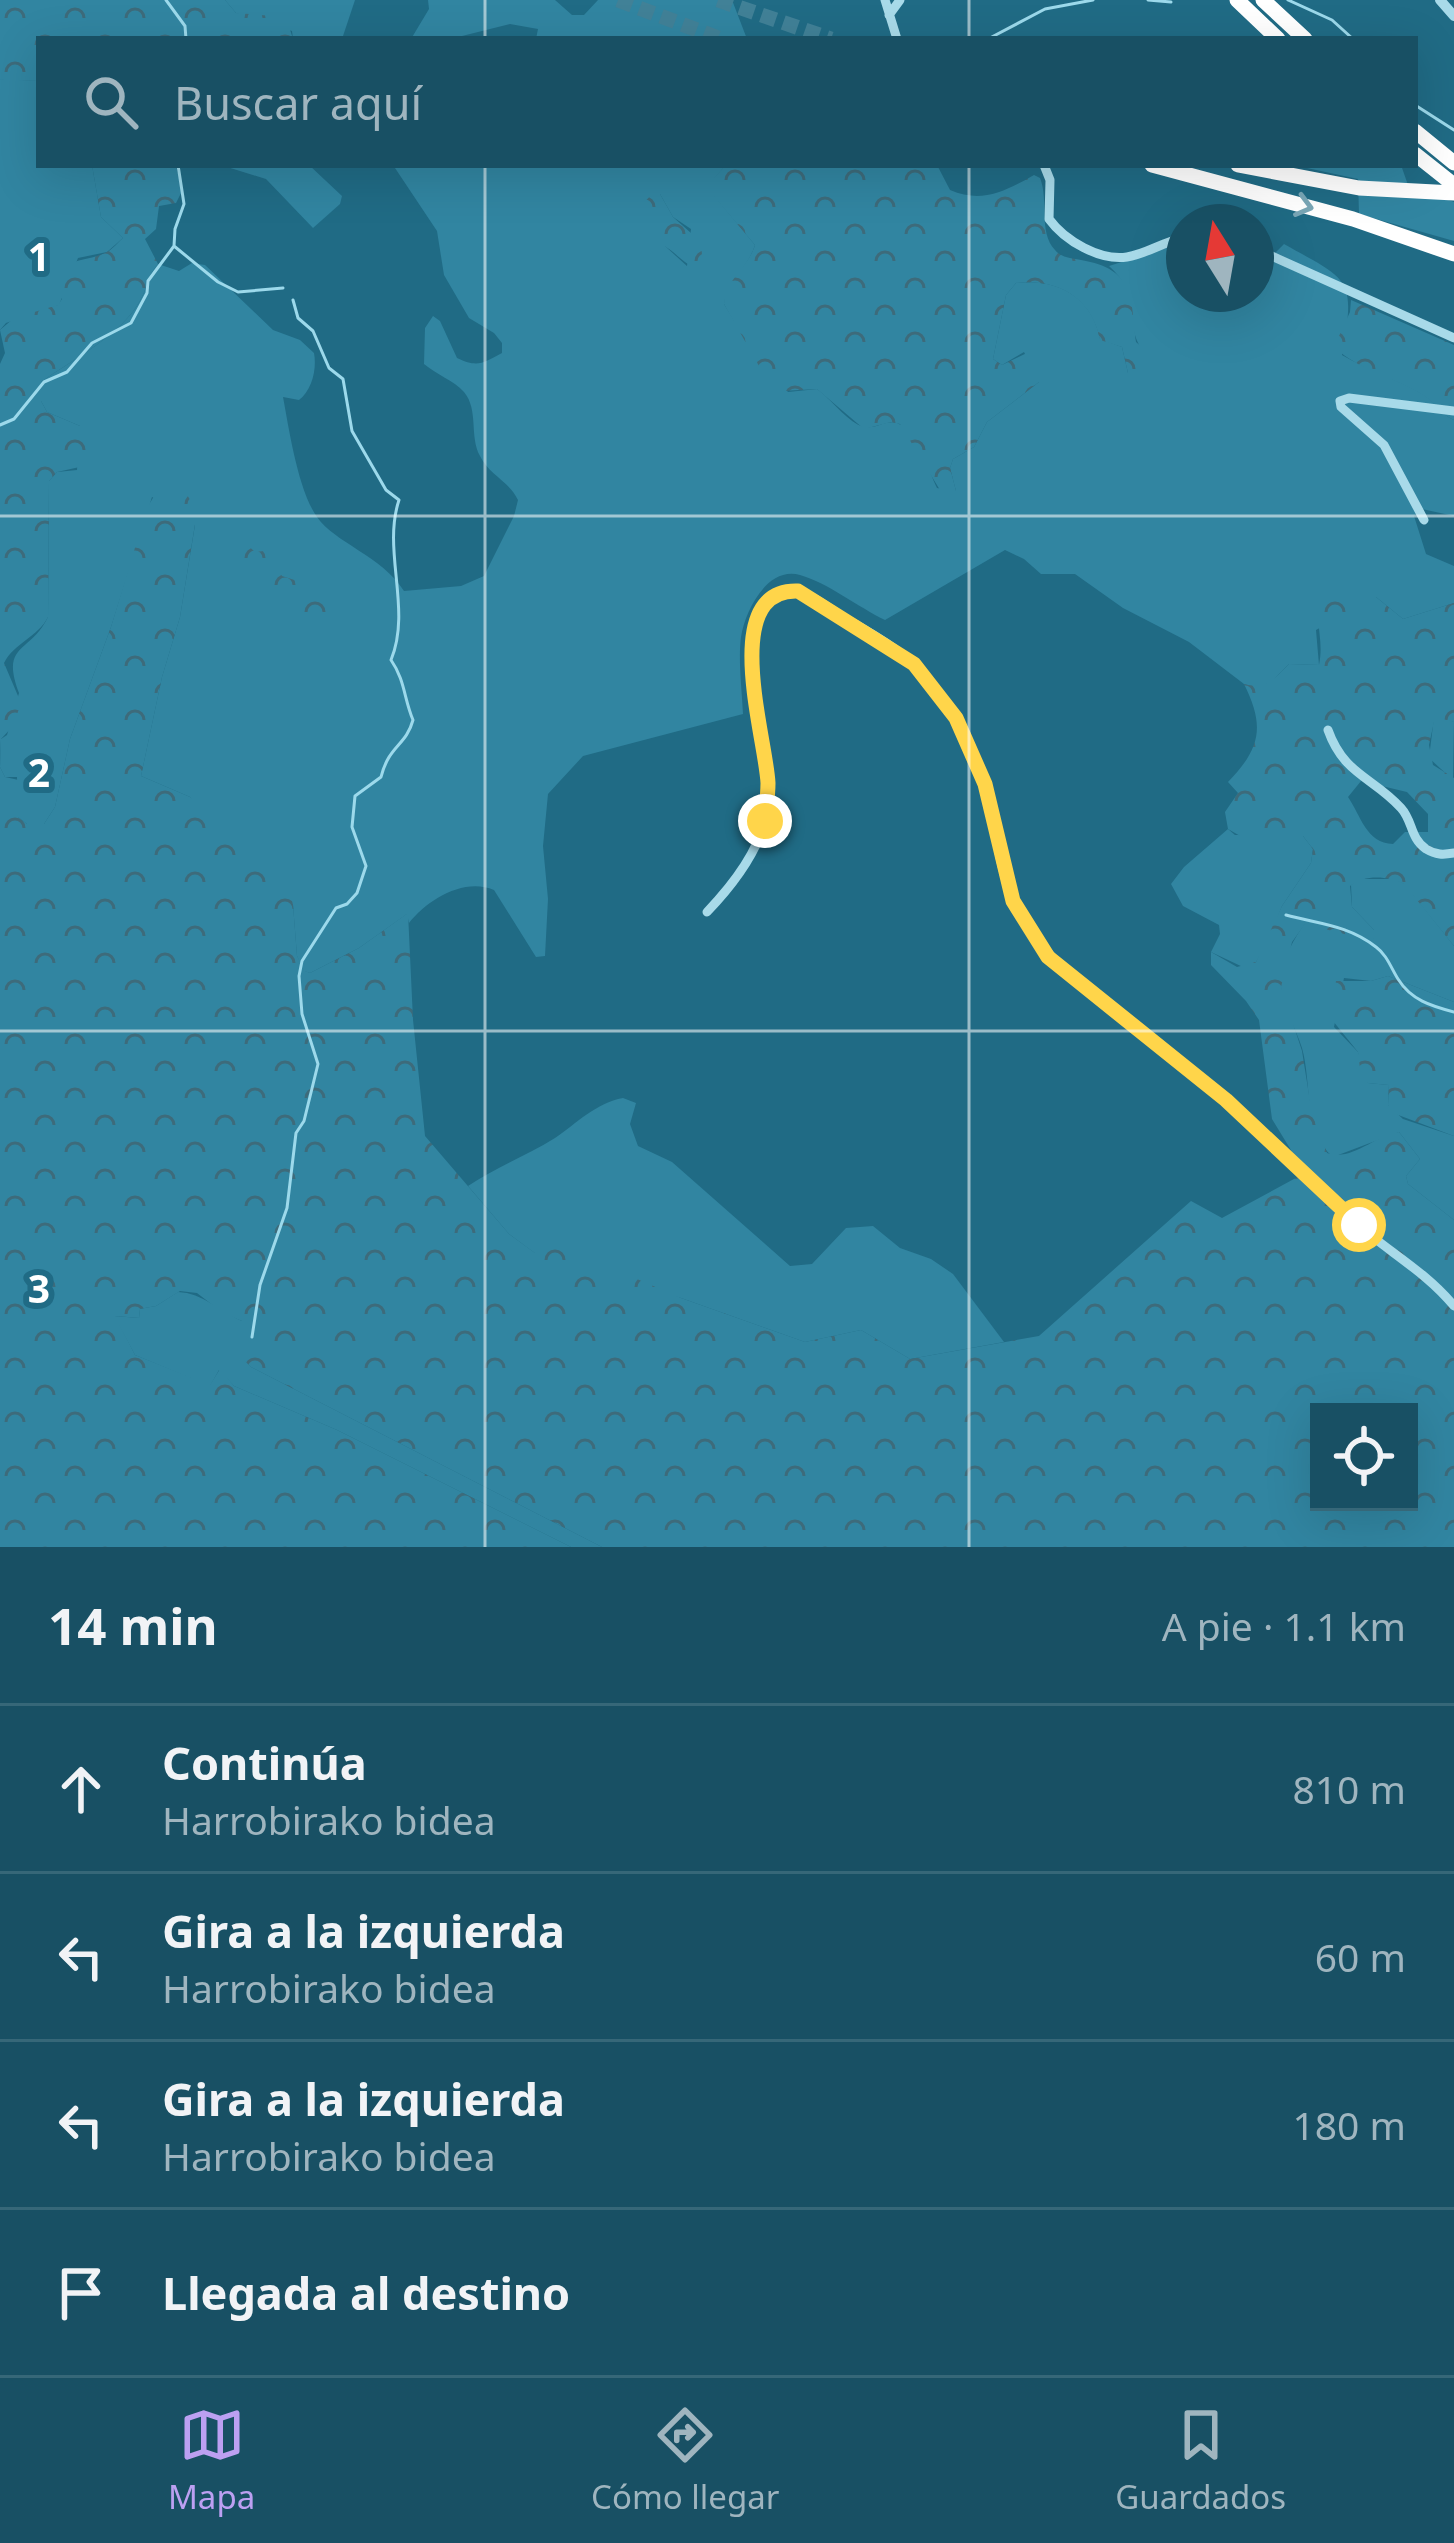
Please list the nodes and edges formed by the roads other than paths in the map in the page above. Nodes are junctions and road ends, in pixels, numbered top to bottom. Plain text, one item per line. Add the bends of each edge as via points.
1 (885, 0) edge
2 (900, 0) edge
3 (1237, 0) edge
4 (1263, 0) edge
5 (1440, 0) edge
6 (889, 15) junction
7 (1454, 16) edge
8 (896, 36) edge
9 (1275, 36) edge
10 (1302, 36) edge
11 (1418, 133) edge
12 (1418, 157) edge
13 (1454, 163) edge
14 (1045, 168) edge
15 (1163, 168) edge
16 (1254, 168) edge
17 (1454, 189) edge
18 (1166, 244) edge
19 (1454, 254) edge
20 (1274, 257) edge
21 (1454, 338) edge
22 (1454, 411) edge
23 (1424, 520) dead end
24 (1328, 730) dead end
25 (1454, 854) edge
26 (707, 912) dead end
27 (1454, 1306) edge

1 - 6 street
2 - 6 street
3 - 9 highway
4 - 10 highway
5 - 7 street
6 - 8 street
11 - 13 highway
12 - 17 highway
14 - 18 street via 1049,219 1066,237 1121,258
15 -> 19 highway
16 - 17 highway via 1360,188
20 - 21 street
22 - 23 street via 1340,401 1394,459
24 - 25 street via 1349,767 1407,815 1419,844
26 - 27 street via 736,878 765,821 768,783 753,680 760,607 798,591 914,664 956,718 985,784 1013,901 1048,957 1226,1100

